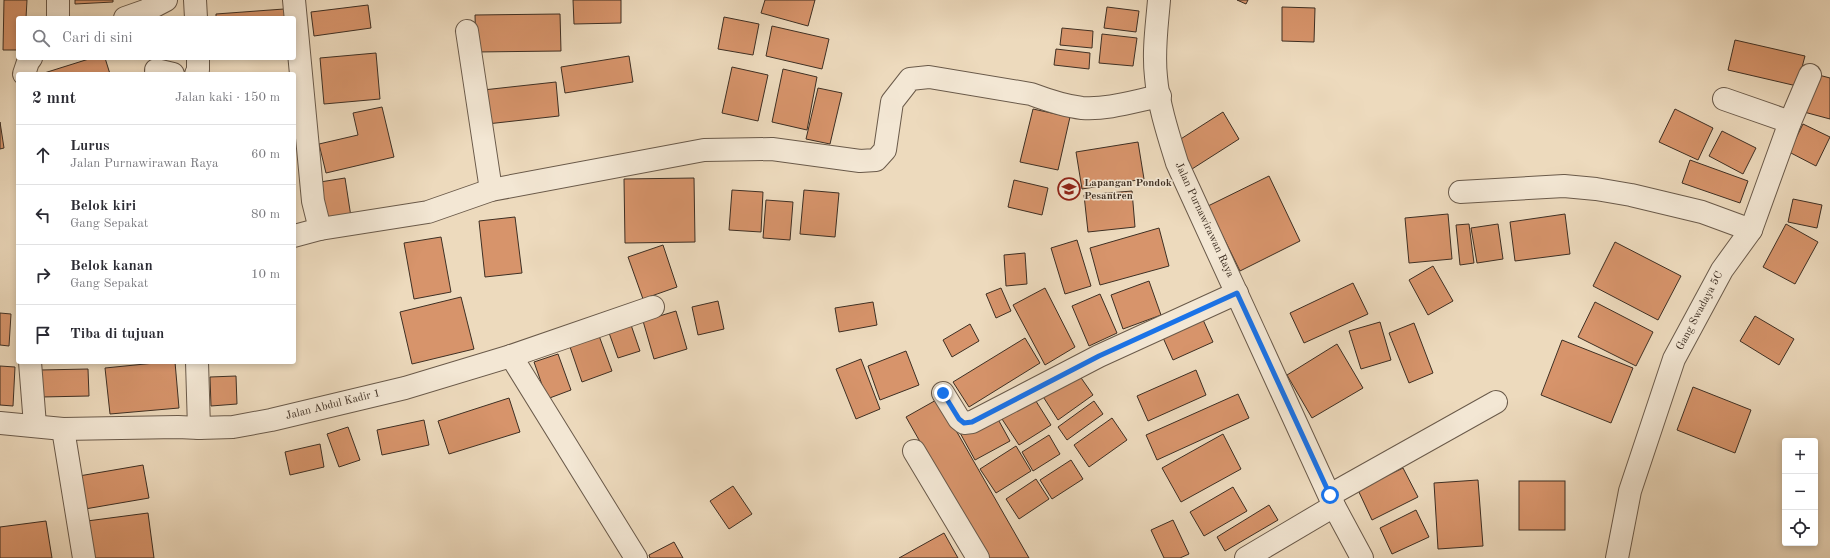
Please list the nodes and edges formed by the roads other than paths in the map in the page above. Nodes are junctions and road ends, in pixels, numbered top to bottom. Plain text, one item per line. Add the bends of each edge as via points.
1 (58, 0) edge
2 (166, 0) edge
3 (195, 0) edge
4 (294, 0) edge
5 (1159, 0) edge
6 (58, 16) edge
7 (131, 16) edge
8 (196, 16) edge
9 (296, 16) edge
10 (296, 21) edge
11 (467, 31) dead end
12 (30, 60) edge
13 (198, 60) edge
14 (25, 72) edge
15 (197, 72) edge
16 (1810, 75) dead end
17 (1160, 96) junction
18 (1724, 99) dead end
19 (1790, 122) junction
20 (491, 190) junction
21 (1460, 192) dead end
22 (320, 229) junction
23 (1751, 230) junction
24 (296, 235) edge
25 (1237, 293) junction
26 (653, 307) dead end
27 (511, 356) junction
28 (30, 364) edge
29 (197, 364) edge
30 (943, 393) dead end
31 (1496, 402) dead end
32 (0, 423) edge
33 (35, 425) junction
34 (199, 428) junction
35 (63, 429) junction
36 (914, 451) dead end
37 (1332, 501) junction
38 (84, 558) edge
39 (636, 558) edge
40 (978, 558) edge
41 (1246, 558) edge
42 (1362, 558) edge
43 (1617, 558) edge

1 - 6 street
2 - 7 street
3 - 8 street
4 - 9 street
5 - 17 street, Jalan Purnawirawan Raya via 1155,49
10 - 22 street via 313,201
11 - 20 street
12 - 14 street
13 - 15 street
16 - 19 street, Gang Swadaya 5C
17 - 20 street via 1083,108 1031,94 929,77 910,79 892,102 886,150 876,160 860,161 772,149 704,150
17 - 25 street, Jalan Purnawirawan Raya via 1177,163
18 - 19 street
19 - 23 street, Gang Swadaya 5C
20 - 22 street via 428,212
21 - 23 street via 1564,186 1596,189 1702,212
22 - 24 street
23 - 43 street, Gang Swadaya 5C via 1722,270 1674,359 1630,491
25 - 30 street via 1099,356 972,422 964,423 959,419
25 - 37 street, Jalan Purnawirawan Raya
26 - 27 street, Jalan Abdul Kadir 1
27 - 34 street, Jalan Abdul Kadir 1 via 405,388 271,420 233,427
27 - 39 street
28 - 33 street
29 - 34 street
31 - 37 street
32 - 33 street, Jalan Abdul Kadir 1
33 - 35 street, Jalan Abdul Kadir 1
34 - 35 street, Jalan Abdul Kadir 1
35 - 38 street
36 - 40 street
37 - 41 street
37 - 42 street, Jalan Purnawirawan Raya

